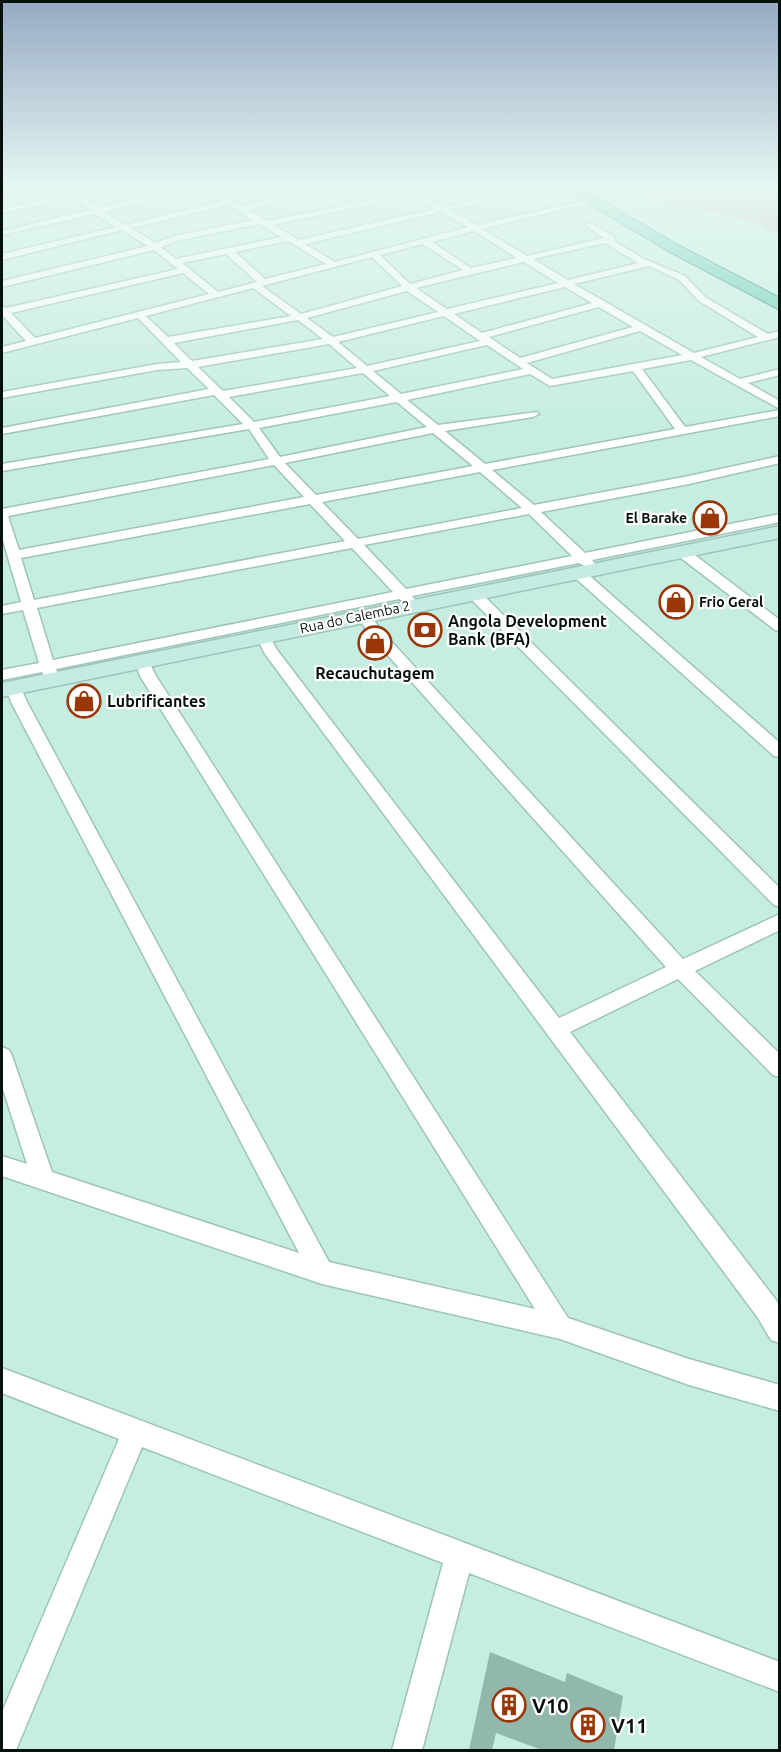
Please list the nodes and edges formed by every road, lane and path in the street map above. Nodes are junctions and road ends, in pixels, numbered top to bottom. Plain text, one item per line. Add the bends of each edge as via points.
1 (67, 269) edge
2 (245, 269) edge
3 (320, 269) edge
4 (389, 269) edge
5 (476, 269) edge
6 (540, 269) edge
7 (625, 269) edge
8 (664, 269) edge
9 (704, 269) edge
10 (712, 269) edge
11 (742, 269) edge
12 (186, 270) joint
13 (470, 270) joint
14 (564, 283) junction
15 (2, 284) edge
16 (261, 285) junction
17 (409, 288) junction
18 (780, 294) edge
19 (216, 295) junction
20 (600, 304) junction
21 (780, 305) edge
22 (3, 311) edge
23 (443, 312) junction
24 (140, 315) junction
25 (300, 317) junction
26 (780, 319) edge
27 (643, 327) junction
28 (780, 334) edge
29 (766, 338) junction
30 (483, 339) junction
31 (165, 341) junction
32 (330, 341) junction
33 (33, 342) junction
34 (2, 350) edge
35 (693, 356) junction
36 (517, 362) junction
37 (188, 364) junction
38 (636, 368) junction
39 (365, 370) junction
40 (530, 371) junction
41 (780, 372) edge
42 (739, 382) junction
43 (217, 393) junction
44 (2, 395) edge
45 (400, 400) junction
46 (780, 406) edge
47 (533, 414) dead end
48 (780, 414) edge
49 (253, 427) junction
50 (435, 429) junction
51 (2, 431) edge
52 (682, 431) junction
53 (780, 459) edge
54 (277, 461) junction
55 (2, 468) edge
56 (482, 469) junction
57 (314, 500) junction
58 (531, 509) junction
59 (2, 515) edge
60 (780, 518) edge
61 (780, 532) edge
62 (354, 542) junction
63 (8, 547) edge
64 (682, 552) junction
65 (584, 567) junction
66 (473, 593) junction
67 (408, 600) junction
68 (29, 604) junction
69 (2, 610) edge
70 (364, 615) junction
71 (780, 627) edge
72 (263, 636) junction
73 (142, 661) junction
74 (49, 673) junction
75 (6, 684) edge
76 (780, 752) edge
77 (780, 900) edge
78 (780, 921) edge
79 (681, 970) junction
80 (556, 1029) junction
81 (2, 1056) edge
82 (780, 1068) edge
83 (2, 1166) edge
84 (44, 1181) junction
85 (322, 1272) junction
86 (560, 1327) junction
87 (780, 1331) edge
88 (2, 1381) edge
89 (780, 1398) edge
90 (136, 1431) junction
91 (459, 1557) junction
92 (780, 1677) edge
93 (2, 1747) edge
94 (407, 1750) edge

1 - 15 street
2 - 16 street
3 - 16 street
4 - 17 street
5 - 13 street
6 - 14 street
7 - 14 street
8 - 29 street via 676,274 702,299
9 - 26 highway
10 - 21 highway
11 - 18 highway
12 - 19 street
12 - 22 street
13 - 17 street
14 - 20 street
14 - 23 street
16 - 19 street
16 - 25 street
17 - 23 street
17 - 25 street
19 - 24 street
20 - 27 street
20 - 30 street
22 - 33 street
23 - 30 street
23 - 32 street
24 - 31 street
24 - 33 street
25 - 31 street
25 - 32 street
27 - 35 street
27 - 36 street
28 - 29 street
29 - 35 street
30 - 36 street
30 - 39 street
31 - 37 street
32 - 37 street
32 - 39 street
33 - 34 street
35 - 38 street
35 - 42 street
36 - 40 street
37 - 43 street
37 - 44 street
38 - 40 street via 560,383 550,383
38 - 52 street
39 - 43 street
39 - 45 street
40 - 45 street
41 - 42 street
42 - 46 street
43 - 49 street
43 - 51 street
45 - 49 street
45 - 50 street
47 - 50 street
48 - 52 street
49 - 54 street
49 - 55 street
50 - 54 street
50 - 56 street
52 - 56 street
53 - 58 street
54 - 57 street
54 - 59 street
56 - 57 street
56 - 58 street
57 - 62 street
57 - 63 street
58 - 62 street
58 - 65 street
59 - 63 street
60 - 65 street via 754,521
61 - 64 main road, Rua do Calemba 2
62 - 67 street
62 - 68 street
63 - 68 street
64 - 65 main road, Rua do Calemba 2
64 - 71 street
65 - 66 main road, Rua do Calemba 2
65 - 67 street
65 - 76 street
66 - 67 main road, Rua do Calemba 2
66 - 77 street
67 - 70 main road, Rua do Calemba 2
67 - 74 street
68 - 69 street
68 - 74 street
70 - 72 main road, Rua do Calemba 2
70 - 79 street
72 - 73 main road, Rua do Calemba 2
72 - 80 street via 277,661
73 - 74 main road, Rua do Calemba 2
73 - 86 street
74 - 75 main road, Rua do Calemba 2
75 - 85 street
78 - 79 street
79 - 80 street
79 - 82 street
80 - 87 street
81 - 84 street
83 - 84 street
84 - 85 street
85 - 86 street
86 - 89 street via 689,1372
88 - 90 street
90 - 91 street
90 - 93 street
91 - 92 street
91 - 94 street

